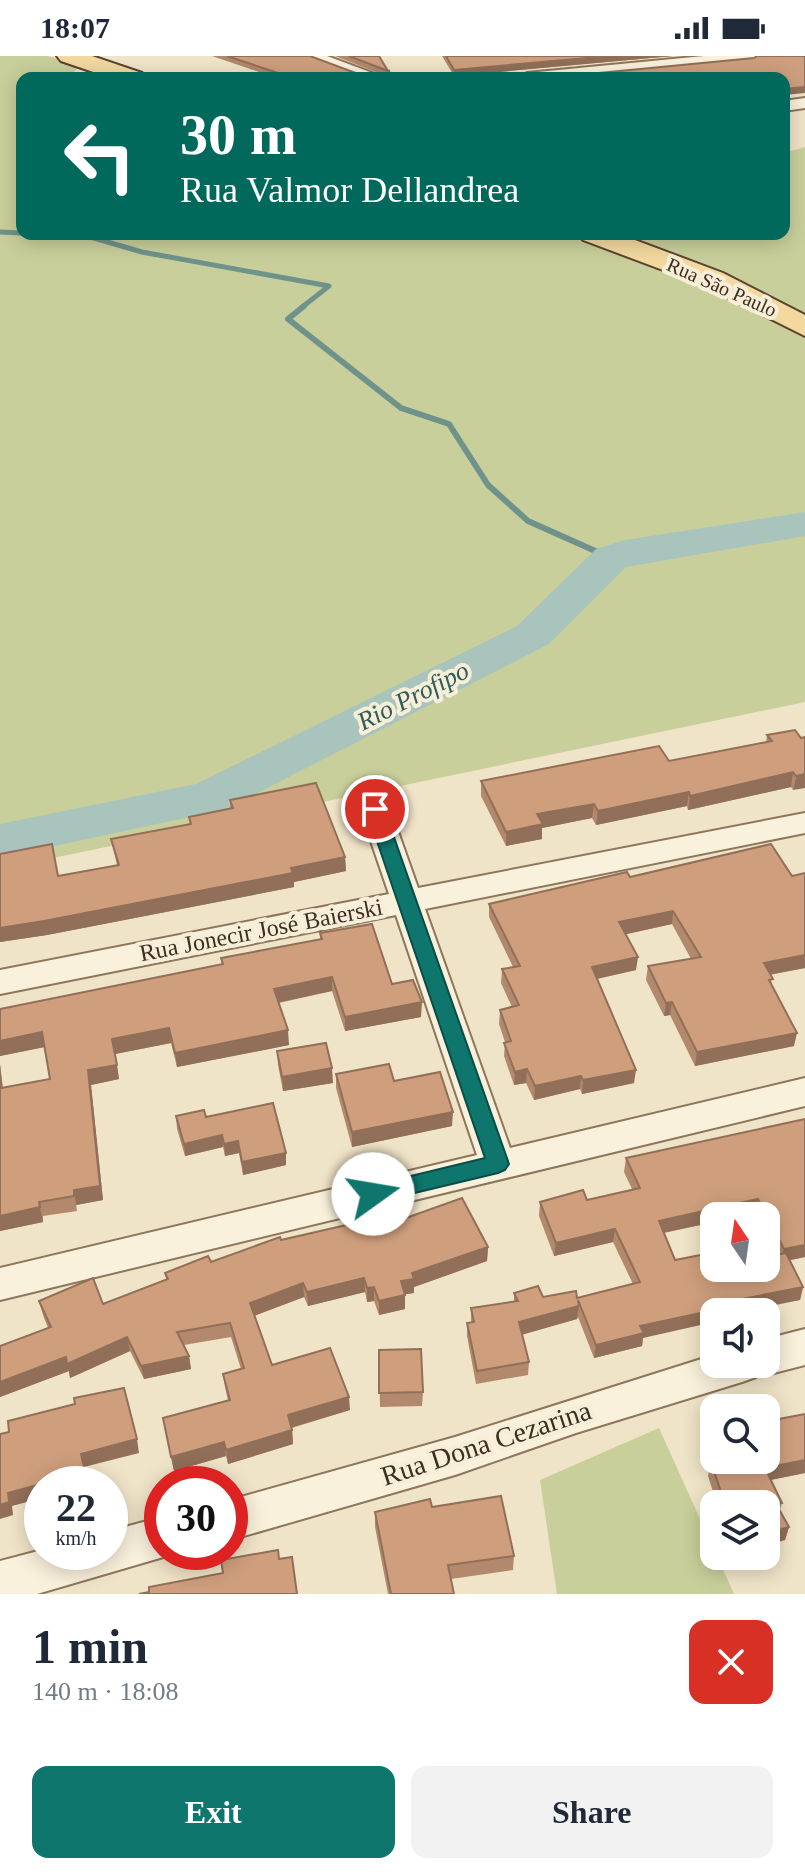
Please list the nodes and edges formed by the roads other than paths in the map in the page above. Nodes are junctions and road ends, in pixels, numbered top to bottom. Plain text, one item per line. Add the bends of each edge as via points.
1 (69, 56) edge
2 (312, 56) edge
3 (753, 56) edge
4 (116, 72) edge
5 (360, 72) edge
6 (589, 72) edge
7 (609, 240) edge
8 (805, 327) edge
9 (375, 809) dead end
10 (805, 823) edge
11 (409, 901) junction
12 (0, 982) edge
13 (805, 1092) edge
14 (498, 1164) junction
15 (0, 1284) edge
16 (805, 1347) edge
17 (780, 1353) edge
18 (700, 1377) edge
19 (248, 1515) edge
20 (144, 1543) edge
21 (0, 1583) edge

1 - 4 main road
2 - 5 street
3 - 6 street
7 - 8 main road, Rua São Paulo via 713,279
9 - 11 street
10 - 11 street, Rua Jonecir José Baierski
11 - 12 street, Rua Jonecir José Baierski
11 - 14 street
13 - 14 street
14 - 15 street
16 - 17 street
18 - 19 street, Rua Dona Cezarina via 455,1456
20 - 21 street

